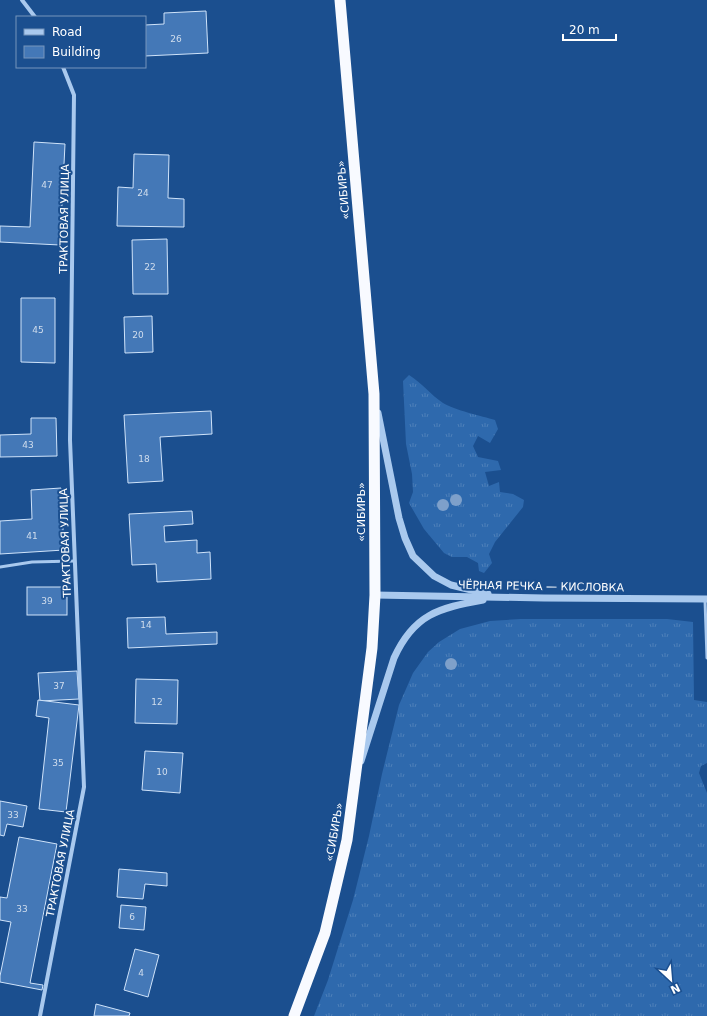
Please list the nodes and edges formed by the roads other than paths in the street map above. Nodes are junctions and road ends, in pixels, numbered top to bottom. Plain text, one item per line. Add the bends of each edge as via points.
1 (22, 0) edge
2 (340, 0) edge
3 (34, 16) edge
4 (64, 68) edge
5 (374, 394) junction
6 (74, 561) junction
7 (0, 567) edge
8 (375, 595) junction
9 (501, 597) junction
10 (706, 599) edge
11 (707, 658) edge
12 (356, 779) junction
13 (40, 1016) edge
14 (294, 1016) edge

1 - 3 street
2 - 5 highway, «СИБИРЬ»
4 - 6 street, ТРАКТОВАЯ УЛИЦА via 74,95 70,440
5 - 8 highway, «СИБИРЬ»
5 - 9 street via 399,518 413,556 434,576 451,585
6 - 7 lane via 32,562
6 - 13 street, ТРАКТОВАЯ УЛИЦА via 84,787
8 - 9 street, ЧЁРНАЯ РЕЧКА — КИСЛОВКА
8 - 12 highway, «СИБИРЬ» via 372,648
9 - 10 street, ЧЁРНАЯ РЕЧКА — КИСЛОВКА
9 - 12 street via 439,610 422,620 401,642
10 - 11 lane
12 - 14 highway, «СИБИРЬ» via 347,840 325,933

